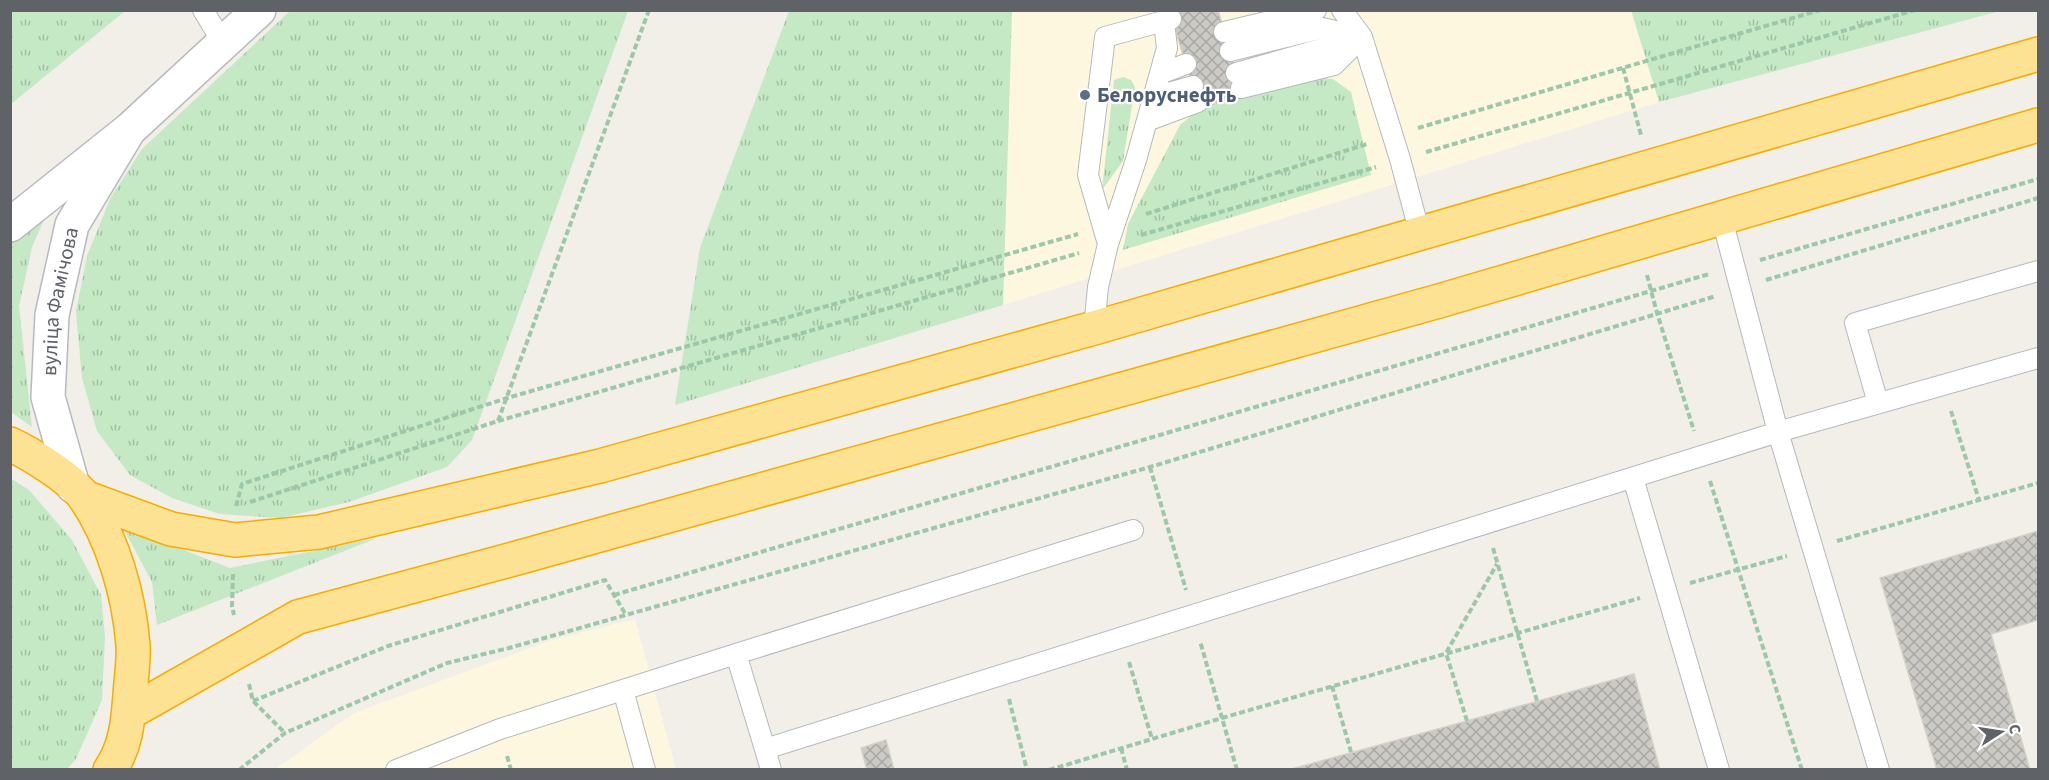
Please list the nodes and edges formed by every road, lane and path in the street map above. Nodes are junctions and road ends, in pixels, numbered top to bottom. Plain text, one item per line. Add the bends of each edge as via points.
1 (203, 10) edge
2 (259, 10) edge
3 (649, 10) edge
4 (1317, 10) edge
5 (1342, 10) edge
6 (1820, 10) edge
7 (1915, 10) edge
8 (1362, 37) junction
9 (223, 43) junction
10 (2038, 54) edge
11 (1186, 64) dead end
12 (1623, 68) junction
13 (1160, 74) junction
14 (1239, 81) dead end
15 (1629, 93) junction
16 (1154, 97) junction
17 (1147, 121) junction
18 (2038, 125) edge
19 (129, 130) junction
20 (1393, 136) junction
21 (1400, 159) junction
22 (1650, 168) junction
23 (2038, 179) edge
24 (2038, 198) edge
25 (1722, 219) junction
26 (10, 225) edge
27 (1109, 231) junction
28 (1420, 234) junction
29 (1638, 243) junction
30 (1735, 267) junction
31 (2038, 271) edge
32 (1740, 288) junction
33 (1651, 291) junction
34 (1657, 313) junction
35 (1094, 328) junction
36 (2038, 358) edge
37 (1942, 385) junction
38 (507, 398) junction
39 (1878, 403) junction
40 (498, 421) junction
41 (1778, 432) junction
42 (10, 444) edge
43 (1702, 456) junction
44 (1633, 478) junction
45 (2038, 483) edge
46 (79, 491) junction
47 (1979, 500) junction
48 (1486, 524) junction
49 (1132, 530) dead end
50 (235, 540) junction
51 (1813, 548) junction
52 (1498, 564) junction
53 (1666, 590) junction
54 (614, 595) junction
55 (626, 615) junction
56 (1518, 633) junction
57 (1122, 638) junction
58 (241, 649) junction
59 (1446, 653) junction
60 (736, 654) junction
61 (1002, 675) junction
62 (1332, 686) junction
63 (623, 690) junction
64 (253, 701) junction
65 (1537, 701) dead end
66 (129, 713) junction
67 (1467, 721) dead end
68 (285, 733) junction
69 (1152, 739) dead end
70 (1121, 748) dead end
71 (765, 749) junction
72 (1351, 752) dead end
73 (110, 770) edge
74 (239, 770) edge
75 (396, 770) edge
76 (645, 770) edge
77 (771, 770) edge
78 (1027, 770) edge
79 (1127, 770) edge
80 (1237, 770) edge
81 (1719, 770) edge
82 (1802, 770) edge
83 (1879, 770) edge

1 - 9 lane
2 - 9 main road, вуліца Фамічова
3 - 38 path
4 - 8 lane
4 - 8 lane via 1227,41 1322,28
5 - 8 lane
6 - 12 path
7 - 15 path
8 - 14 lane via 1334,65
8 - 20 lane
9 - 19 main road, вуліца Фамічова
10 - 22 highway
11 - 13 lane
12 - 15 path
12 - 20 path
13 - 16 lane
13 - 27 lane via 1173,46 1168,20 1105,37 1088,175
15 - 21 path
15 - 22 path
16 - 17 lane
16 - 17 lane via 1196,94
17 - 27 lane
18 - 25 highway
19 - 26 main road, вуліца Фамічова
19 - 46 main road, вуліца Фамічова via 72,225 52,315 48,397
20 - 21 lane
20 - 27 path
21 - 27 path
21 - 28 lane
22 - 28 highway
23 - 30 path
24 - 32 path
25 - 29 highway
25 - 30 lane
27 - 35 lane
27 - 38 path
27 - 40 path
28 - 35 highway
29 - 33 path
29 - 58 highway via 298,617
30 - 32 lane
30 - 33 path
31 - 39 lane via 1855,323
32 - 34 path
32 - 41 lane
33 - 34 path
33 - 54 path
34 - 43 path
34 - 55 path via 1150,467
35 - 50 highway via 600,466 319,532
36 - 37 lane
37 - 39 lane
37 - 47 path
38 - 40 path
38 - 40 path via 242,484 236,506
39 - 41 lane
41 - 43 lane
41 - 51 lane
42 - 46 highway via 45,464
43 - 44 lane
43 - 82 path
44 - 48 lane
44 - 53 lane
45 - 47 path
46 - 50 highway via 171,529
46 - 66 highway via 104,534 123,584 133,646
47 - 51 path
48 - 52 path
48 - 57 lane
49 - 60 lane
50 - 58 path via 232,606
51 - 53 path
51 - 83 lane
52 - 56 path
52 - 59 path
53 - 56 path
53 - 81 lane
54 - 55 path
54 - 64 path via 605,580 388,646
55 - 68 path via 447,663
56 - 59 path
56 - 65 path
57 - 61 lane
57 - 69 path
58 - 64 path
58 - 66 highway
59 - 62 path
59 - 67 path
60 - 63 lane
60 - 71 lane
61 - 71 lane
61 - 78 path
62 - 72 path
62 - 80 path via 1222,718
63 - 75 lane via 500,729
63 - 76 lane
64 - 68 path
66 - 73 highway via 124,741
68 - 74 path
70 - 79 path
71 - 77 lane

